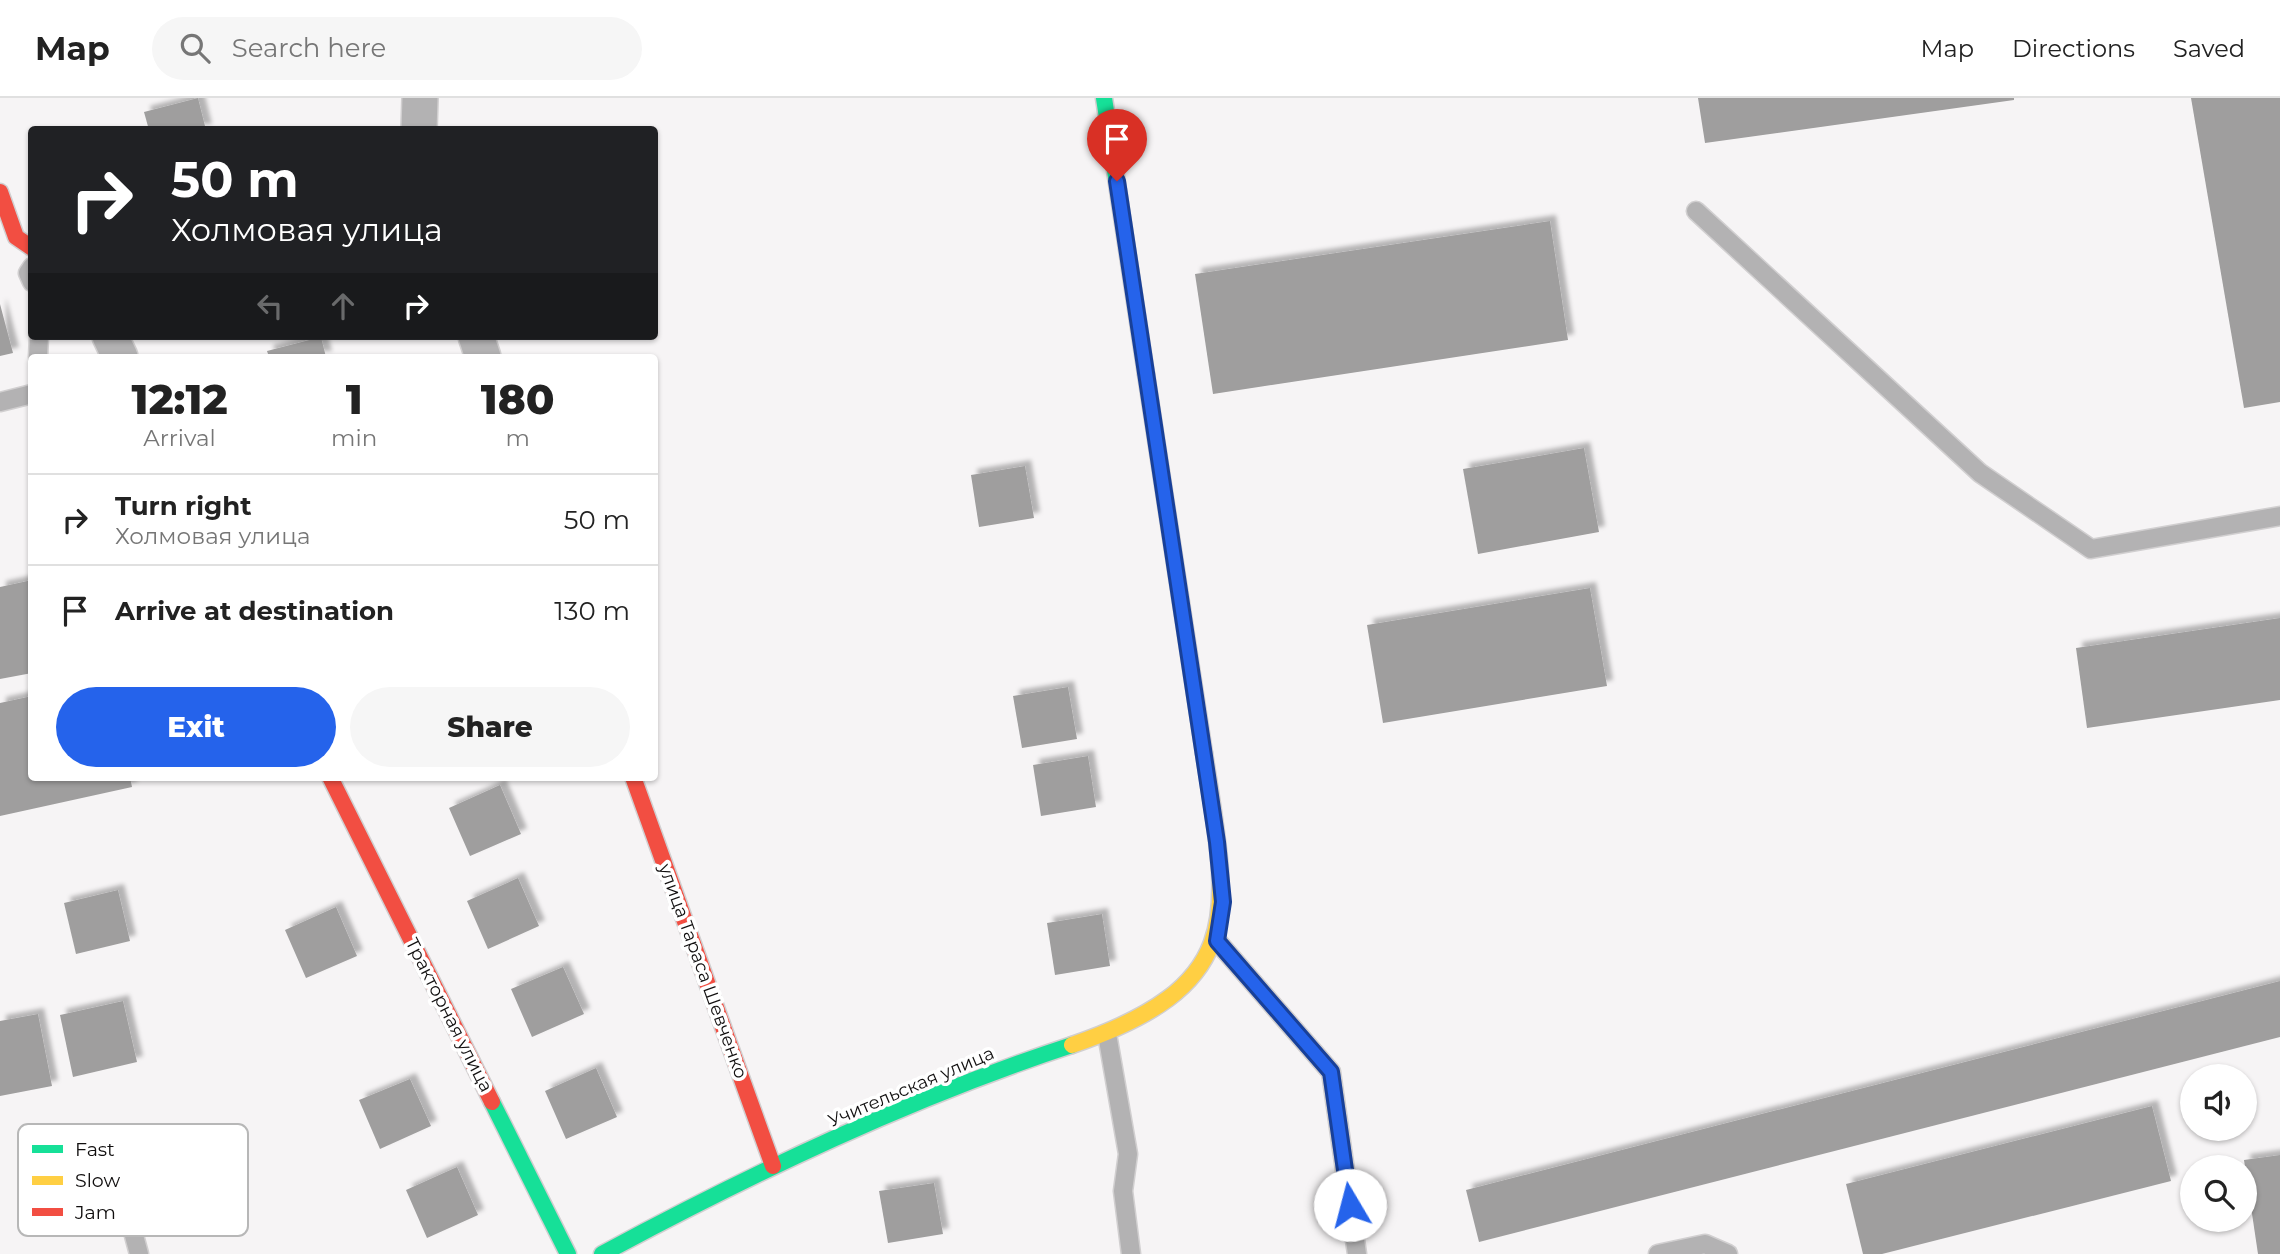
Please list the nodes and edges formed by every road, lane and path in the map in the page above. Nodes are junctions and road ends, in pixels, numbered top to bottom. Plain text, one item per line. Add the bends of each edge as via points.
1 (420, 98) edge
2 (1104, 98) edge
3 (419, 126) edge
4 (0, 191) edge
5 (1696, 211) dead end
6 (20, 240) edge
7 (28, 395) edge
8 (0, 402) edge
9 (2280, 516) edge
10 (332, 781) edge
11 (635, 781) edge
12 (1217, 941) junction
13 (1107, 1034) junction
14 (773, 1166) junction
15 (134, 1236) edge
16 (619, 1250) edge
17 (139, 1254) edge
18 (568, 1254) edge
19 (1131, 1254) edge
20 (1357, 1254) edge
21 (1658, 1254) edge
22 (1728, 1254) edge

1 - 3 street
2 - 12 street via 1217,842 1223,902
4 - 6 street
5 - 9 lane via 1980,473 2091,550
7 - 8 lane
10 - 18 street, Тракторная улица
11 - 14 street, улица Тараса Шевченко
12 - 13 street, Учительская улица via 1188,984 1148,1015
12 - 20 lane via 1331,1072
13 - 14 street, Учительская улица via 1028,1059
13 - 19 lane via 1128,1154 1123,1191
14 - 16 street, Учительская улица
15 - 17 lane
21 - 22 lane via 1705,1244

